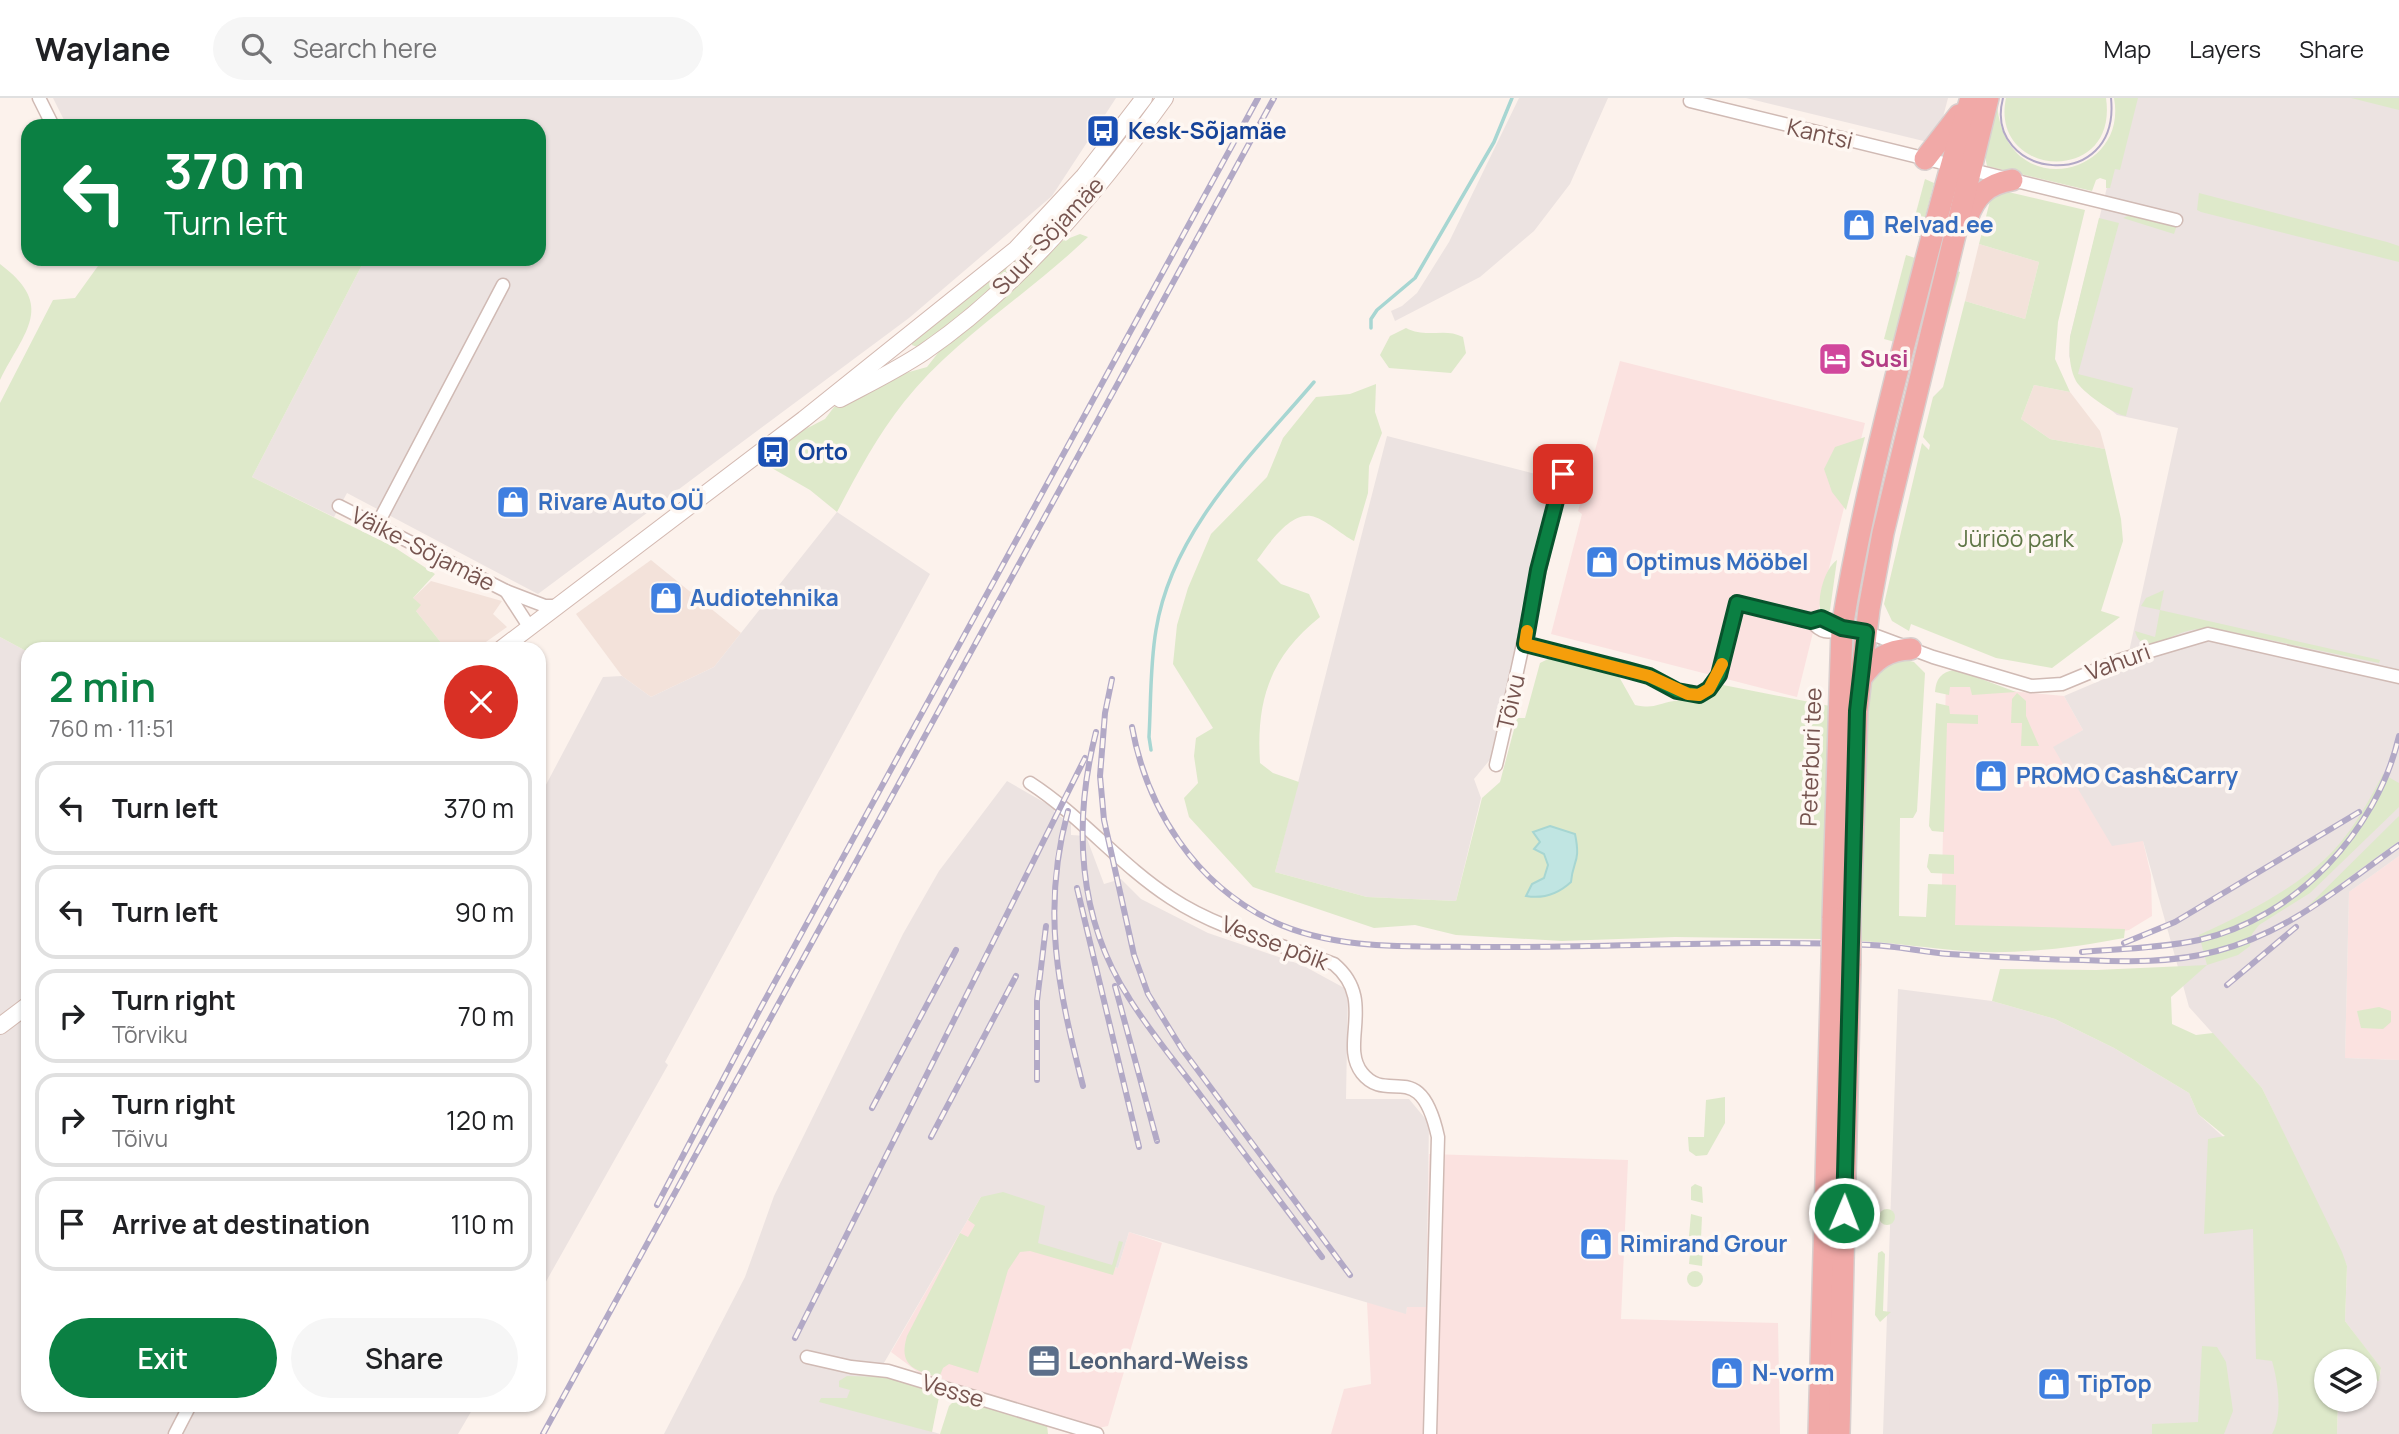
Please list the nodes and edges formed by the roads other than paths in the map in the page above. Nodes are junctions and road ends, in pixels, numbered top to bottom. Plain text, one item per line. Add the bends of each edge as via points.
1 (39, 98) edge
2 (1144, 98) edge
3 (1165, 98) edge
4 (1970, 98) edge
5 (1988, 98) edge
6 (1690, 101) dead end
7 (50, 119) edge
8 (1925, 159) junction
9 (1960, 167) junction
10 (2012, 180) junction
11 (2176, 220) dead end
12 (1947, 266) junction
13 (503, 285) dead end
14 (896, 344) junction
15 (909, 360) junction
16 (804, 419) junction
17 (1563, 474) dead end
18 (339, 506) dead end
19 (377, 525) junction
20 (506, 591) junction
21 (558, 606) junction
22 (530, 628) junction
23 (1842, 628) junction
24 (1866, 632) junction
25 (511, 642) edge
26 (1525, 644) junction
27 (1911, 649) junction
28 (2399, 677) edge
29 (1861, 678) junction
30 (1496, 765) dead end
31 (1030, 783) dead end
32 (1842, 918) junction
33 (1841, 964) junction
34 (21, 1010) edge
35 (0, 1026) edge
36 (807, 1357) dead end
37 (186, 1412) edge
38 (175, 1434) edge
39 (1097, 1434) edge
40 (1430, 1434) edge
41 (1819, 1434) edge
42 (1839, 1434) edge

1 - 7 street
2 - 14 main road, Suur-Sõjamäe via 1084,176 1016,249
3 - 15 main road, Suur-Sõjamäe via 1129,147 1009,282
4 - 8 highway
4 - 9 highway, Peterburi tee
5 - 9 highway, Peterburi tee
6 - 8 street, Kantsi
8 - 9 street, Kantsi
9 - 10 street, Kantsi
9 - 12 highway, Peterburi tee
9 - 23 highway, Peterburi tee via 1859,528
10 - 11 street, Kantsi
10 - 12 highway via 1992,186 1973,201
12 - 24 highway, Peterburi tee via 1882,533
13 - 19 street
14 - 15 main road
14 - 16 main road, Suur-Sõjamäe
15 - 16 main road, Suur-Sõjamäe
16 - 21 main road, Suur-Sõjamäe
17 - 26 street, Tõivu
18 - 19 street, Väike-Sõjamäe
19 - 20 street, Väike-Sõjamäe
20 - 21 street, Väike-Sõjamäe via 545,606
20 - 22 street, Väike-Sõjamäe
21 - 22 main road, Suur-Sõjamäe
22 - 25 main road, Suur-Sõjamäe
23 - 24 street, Vahuri
23 - 26 street, Vahuri via 1821,618 1811,621 1737,603 1719,675 1699,695 1649,676
23 - 32 highway, Peterburi tee
24 - 27 street, Vahuri
24 - 29 highway, Peterburi tee
26 - 30 street, Tõivu
27 - 28 street, Vahuri via 2011,681 2051,686 2208,634
27 - 29 highway via 1877,658
29 - 32 highway, Peterburi tee
31 - 40 street, Vesse põik via 1063,804 1170,898 1202,916 1335,964 1349,976 1355,993 1356,1059 1362,1073 1377,1084 1408,1086 1423,1096 1438,1138
32 - 33 highway, Peterburi tee, bridge
33 - 41 highway, Peterburi tee
33 - 42 highway, Peterburi tee
34 - 35 main road
36 - 39 street, Vesse via 888,1371
37 - 38 street

